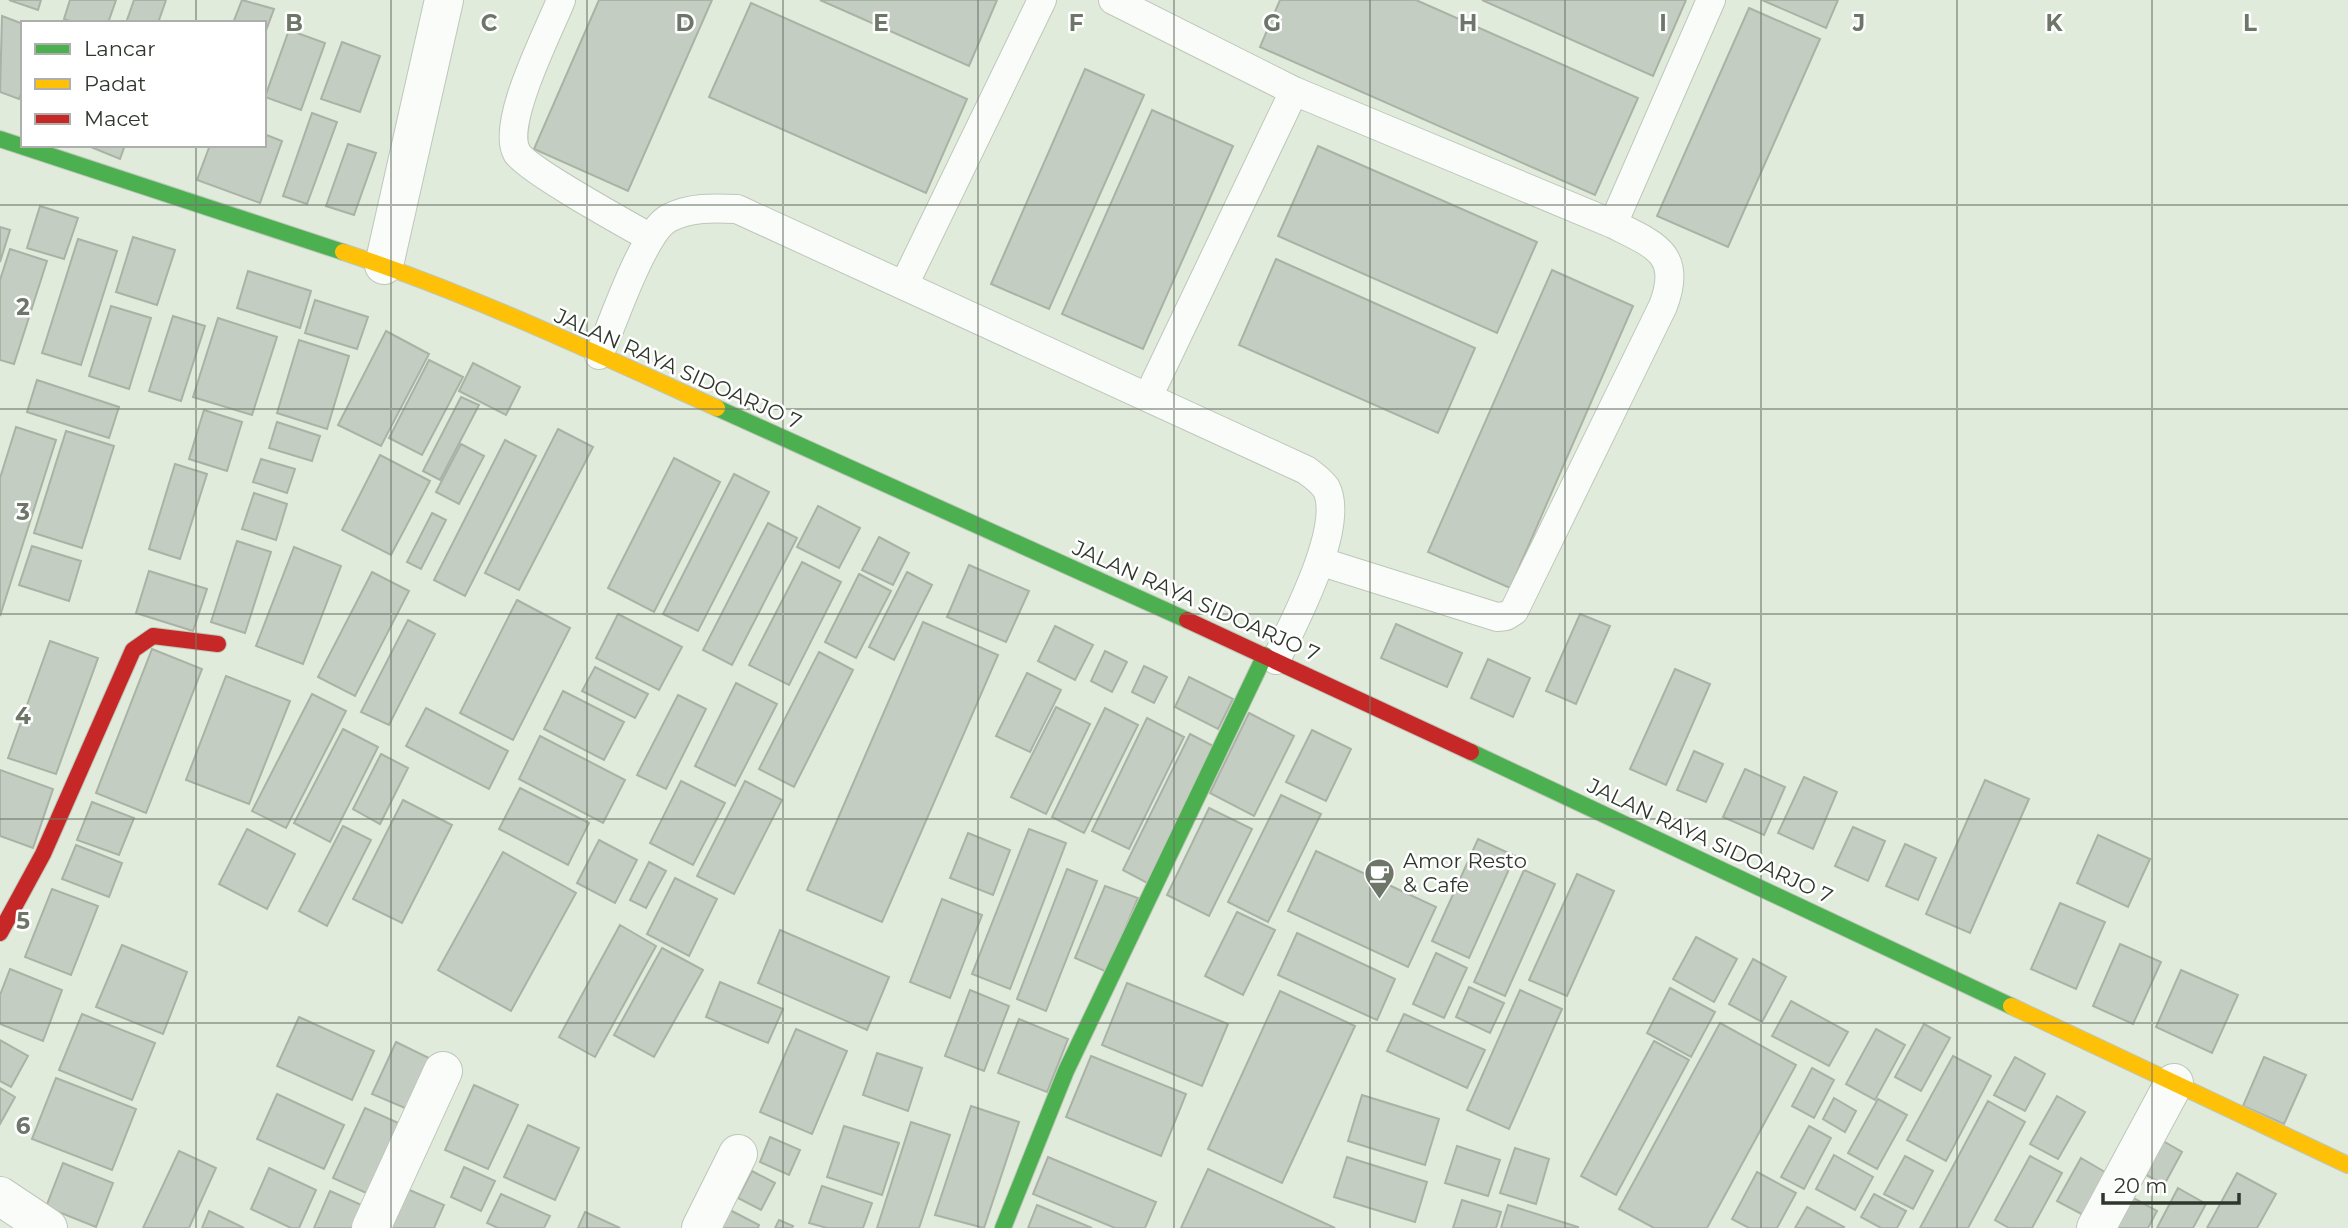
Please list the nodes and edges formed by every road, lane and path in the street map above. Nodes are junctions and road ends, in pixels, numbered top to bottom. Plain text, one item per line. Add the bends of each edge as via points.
1 (444, 0) edge
2 (561, 0) edge
3 (1042, 0) edge
4 (1113, 0) edge
5 (1711, 0) edge
6 (1294, 91) junction
7 (0, 139) edge
8 (21, 146) edge
9 (24, 147) edge
10 (1613, 223) junction
11 (649, 237) junction
12 (384, 265) junction
13 (904, 285) junction
14 (599, 355) junction
15 (1148, 397) junction
16 (1322, 562) junction
17 (218, 644) dead end
18 (1271, 658) junction
19 (0, 933) edge
20 (443, 1071) dead end
21 (2174, 1083) junction
22 (738, 1154) dead end
23 (2348, 1165) edge
24 (0, 1196) edge
25 (48, 1228) edge
26 (371, 1228) edge
27 (701, 1228) edge
28 (1003, 1228) edge
29 (2096, 1228) edge

1 - 12 street
2 - 11 lane via 517,111 513,137 518,154
3 - 13 lane
4 - 6 lane
5 - 10 lane
6 - 10 lane
6 - 15 lane
7 - 8 main road, JALAN RAYA SIDOARJO 7
9 - 12 main road, JALAN RAYA SIDOARJO 7
10 - 16 lane via 1662,251 1671,266 1670,287 1514,611 1497,617
11 - 13 lane via 667,219 701,208 737,209
11 - 14 lane
12 - 14 main road, JALAN RAYA SIDOARJO 7
13 - 15 lane
14 - 18 main road, JALAN RAYA SIDOARJO 7
15 - 16 lane via 1317,478 1330,504
16 - 18 lane
17 - 19 main road via 153,636 133,650 43,854
18 - 21 main road, JALAN RAYA SIDOARJO 7
18 - 28 main road via 1066,1071
20 - 26 street
21 - 23 main road, JALAN RAYA SIDOARJO 7
21 - 29 street
22 - 27 street
24 - 25 street

